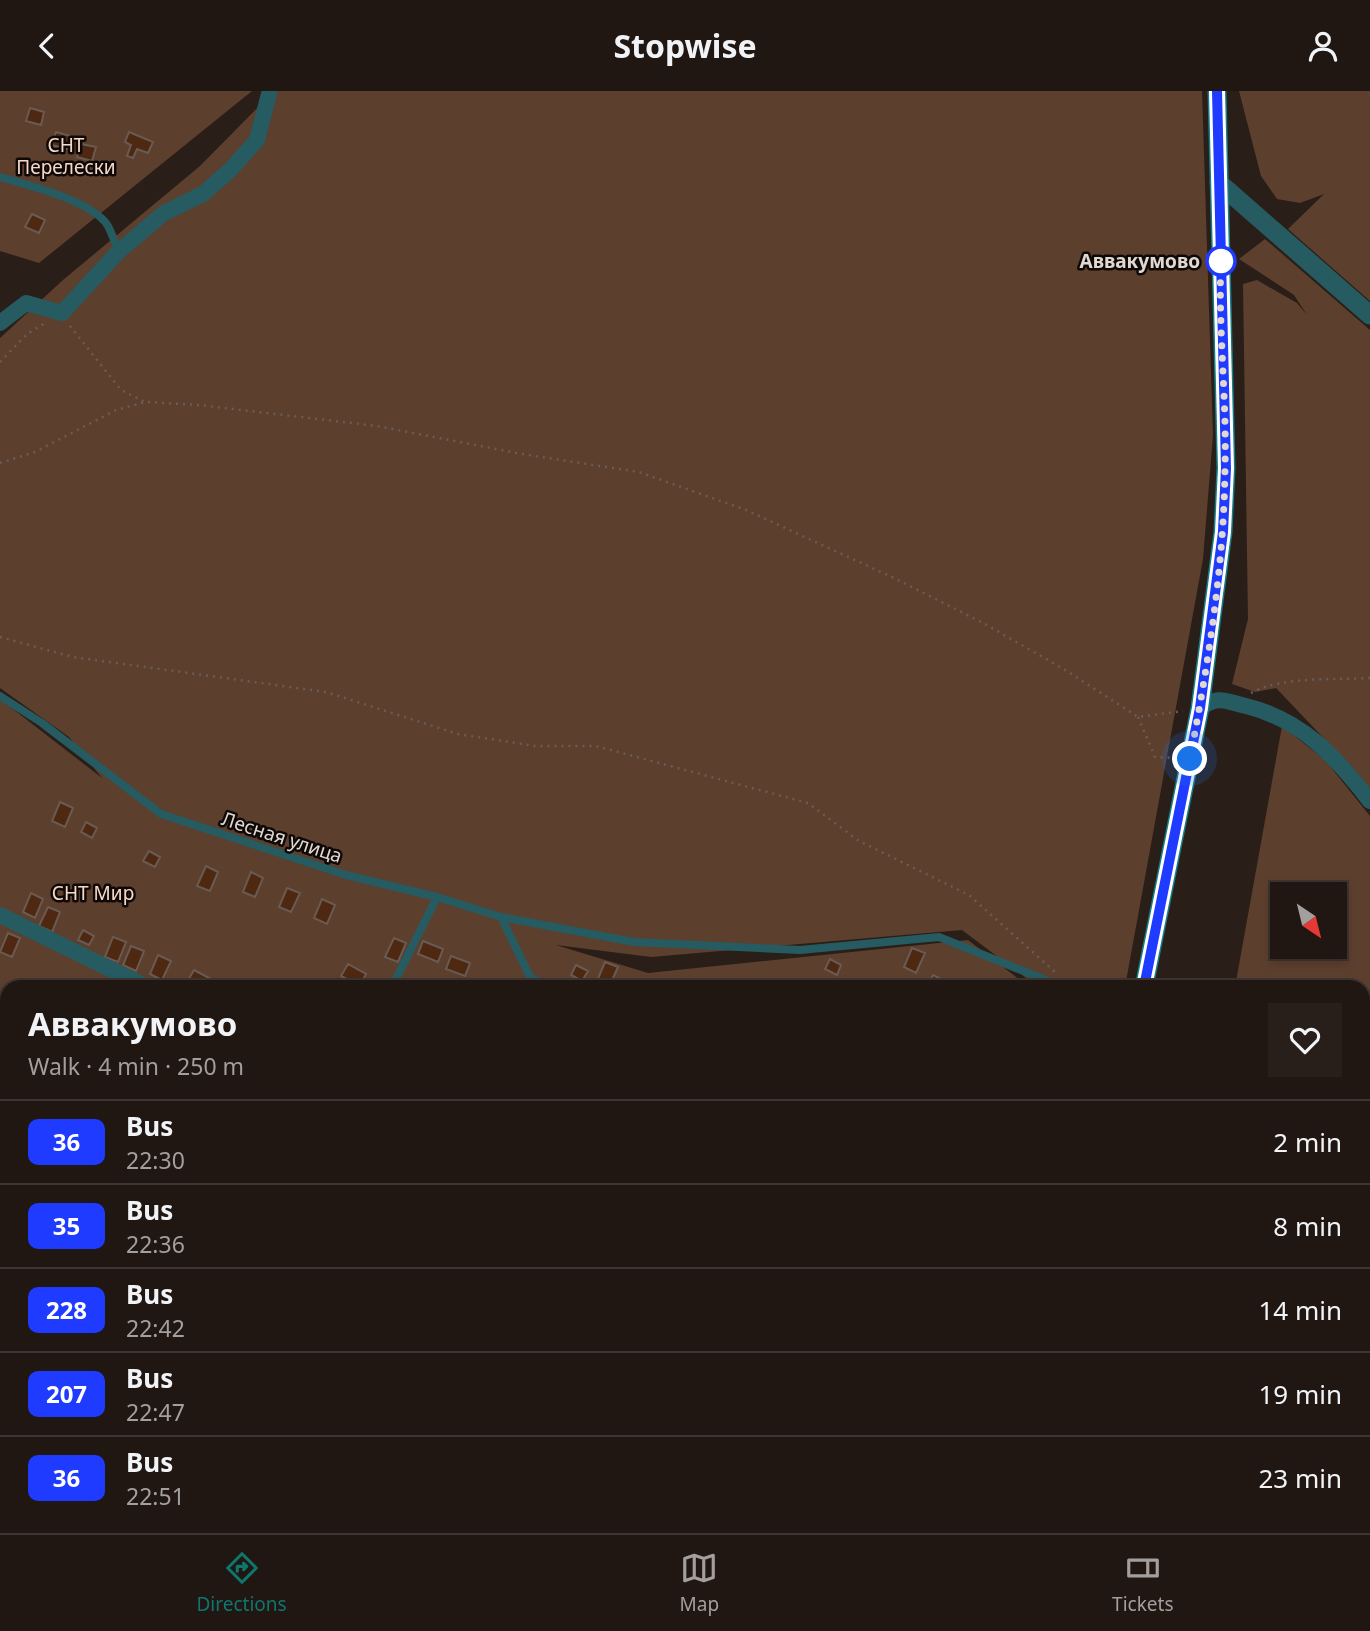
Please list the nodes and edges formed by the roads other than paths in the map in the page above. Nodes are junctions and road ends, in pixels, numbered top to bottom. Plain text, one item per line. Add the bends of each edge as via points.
1 (1217, 91) edge
2 (267, 92) edge
3 (0, 177) edge
4 (1219, 183) junction
5 (119, 251) junction
6 (1370, 315) edge
7 (0, 323) edge
8 (0, 696) edge
9 (1200, 708) junction
10 (1370, 801) edge
11 (437, 897) junction
12 (0, 915) edge
13 (501, 917) junction
14 (133, 980) edge
15 (396, 980) edge
16 (536, 980) edge
17 (1046, 980) edge
18 (1145, 980) edge

1 - 4 main road
2 - 5 street via 257,140 230,170 203,194 164,213
3 - 5 lane via 58,194 88,209 107,224
4 - 6 street
4 - 9 main road via 1225,479 1220,565
5 - 7 street via 62,313 26,303
8 - 11 lane, Лесная улица via 161,814 346,875
9 - 10 street via 1213,700 1282,718 1317,741
9 - 18 main road
11 - 13 lane, Лесная улица
11 - 15 lane
12 - 14 street
13 - 16 lane via 530,977
13 - 17 lane, Лесная улица via 634,942 772,949 939,937

